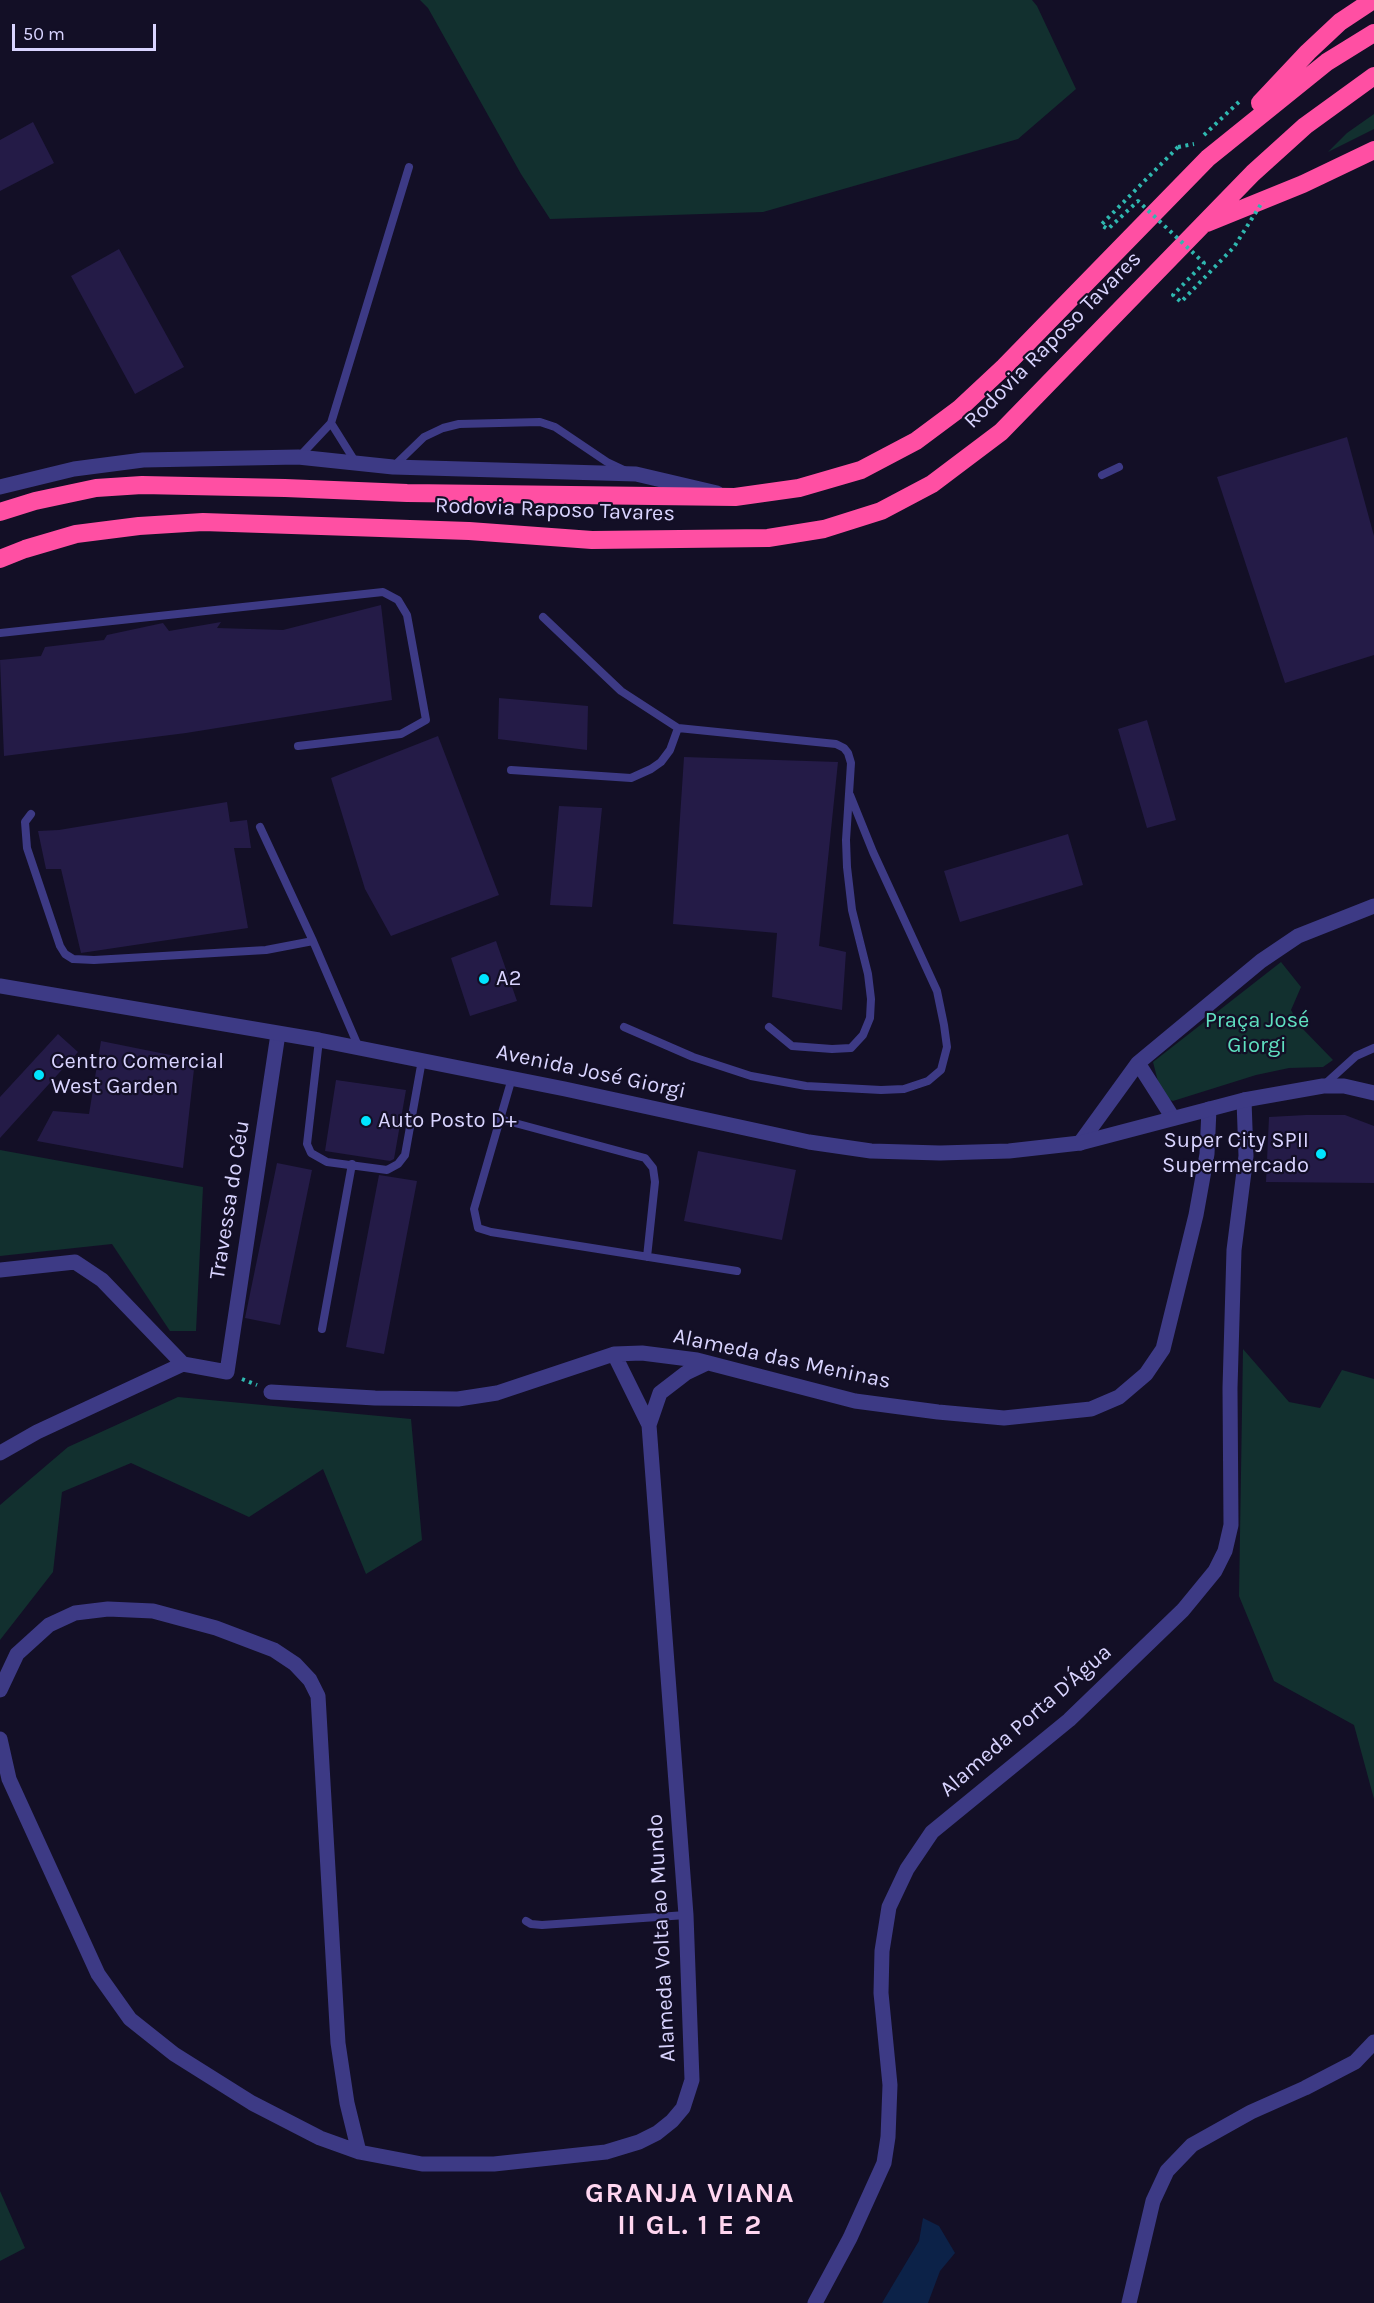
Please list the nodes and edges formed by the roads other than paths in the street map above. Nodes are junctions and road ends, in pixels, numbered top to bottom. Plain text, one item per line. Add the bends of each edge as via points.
1 (1373, 0) edge
2 (1374, 33) edge
3 (1374, 76) edge
4 (1374, 150) edge
5 (1208, 158) junction
6 (409, 167) dead end
7 (1199, 226) junction
8 (331, 423) junction
9 (298, 458) junction
10 (356, 463) junction
11 (393, 467) junction
12 (1119, 467) dead end
13 (636, 474) junction
14 (1102, 475) dead end
15 (0, 487) edge
16 (735, 497) junction
17 (0, 512) edge
18 (0, 559) edge
19 (543, 617) dead end
20 (0, 633) edge
21 (678, 728) junction
22 (298, 746) dead end
23 (511, 770) dead end
24 (848, 792) junction
25 (31, 814) dead end
26 (260, 827) dead end
27 (1374, 906) edge
28 (313, 941) junction
29 (0, 986) edge
30 (624, 1027) dead end
31 (769, 1028) dead end
32 (278, 1034) junction
33 (319, 1040) junction
34 (1374, 1048) edge
35 (360, 1049) junction
36 (422, 1060) junction
37 (1138, 1063) junction
38 (512, 1078) junction
39 (1323, 1086) junction
40 (1374, 1093) edge
41 (1244, 1100) junction
42 (1209, 1109) junction
43 (1173, 1118) junction
44 (500, 1119) junction
45 (1080, 1143) junction
46 (352, 1164) junction
47 (647, 1257) junction
48 (0, 1270) edge
49 (737, 1271) dead end
50 (322, 1329) dead end
51 (614, 1354) junction
52 (707, 1363) junction
53 (183, 1364) junction
54 (271, 1392) road end
55 (649, 1425) junction
56 (0, 1453) edge
57 (0, 1690) edge
58 (0, 1739) edge
59 (686, 1915) junction
60 (526, 1921) dead end
61 (1374, 2042) edge
62 (359, 2152) junction
63 (815, 2303) edge
64 (1129, 2303) edge

1 - 5 highway via 1340,22 1308,52
2 - 5 highway, Rodovia Raposo Tavares via 1327,62
3 - 7 highway, Rodovia Raposo Tavares via 1305,126
4 - 7 highway
5 - 16 highway, Rodovia Raposo Tavares via 1004,367 959,409 915,441 861,470 798,488
6 - 8 lane
7 - 18 highway, Rodovia Raposo Tavares via 1001,432 932,484 881,511 824,529 768,538 592,540 469,531 203,522 76,534
8 - 9 lane
8 - 10 lane
9 - 10 street
9 - 15 street via 143,460 74,469
10 - 11 street
11 - 13 street
11 - 13 lane via 424,437 443,428 459,424 540,422 555,427 607,462
12 - 14 lane
13 - 16 street
16 - 17 highway, Rodovia Raposo Tavares via 142,485 96,488
19 - 21 lane via 621,691
20 - 22 lane via 383,592 398,600 407,615 426,720 401,734
21 - 23 lane via 661,762 631,778
21 - 24 lane via 844,747 851,763
24 - 30 lane via 937,992 947,1047 941,1070 928,1082 904,1089 806,1086 751,1076 693,1057
24 - 31 lane via 847,867 852,910 868,974 870,1018 863,1035 851,1048 792,1046
25 - 28 lane via 25,822 27,848 60,946 73,959 266,950
26 - 28 lane
27 - 37 street via 1298,936 1260,961
28 - 35 lane
29 - 32 street, Avenida José Giorgi
32 - 33 street, Avenida José Giorgi
32 - 53 street, Travessa do Céu via 226,1372
33 - 35 street, Avenida José Giorgi
33 - 46 lane via 307,1144 311,1153 327,1162
34 - 39 lane via 1356,1056
35 - 36 street, Avenida José Giorgi
36 - 38 street, Avenida José Giorgi
36 - 46 lane via 405,1155 387,1170
37 - 43 street
37 - 45 street
38 - 44 lane
38 - 45 street, Avenida José Giorgi via 809,1142 871,1151 1010,1151
39 - 40 street, Avenida José Giorgi
39 - 41 street, Avenida José Giorgi
41 - 42 street, Avenida José Giorgi
41 - 63 street, Alameda Porta D'Água via 1245,1156 1234,1250 1231,1525 1224,1551 1215,1571 1183,1610 1069,1720 932,1832 907,1869 890,1907 882,1952 881,1993 890,2085 884,2163
42 - 43 street, Avenida José Giorgi
42 - 52 street, Alameda das Meninas via 1196,1215 1163,1348 1146,1374 1119,1397 1092,1409 1004,1418 855,1401
43 - 45 street, Avenida José Giorgi
44 - 47 lane via 645,1158 653,1168 655,1182
44 - 47 lane via 474,1209 478,1228
46 - 50 lane
47 - 49 lane
48 - 53 street via 75,1262 102,1280
51 - 52 street, Alameda das Meninas via 674,1356
51 - 54 street, Alameda das Meninas via 497,1393 458,1399
51 - 55 street, Alameda Volta ao Mundo
52 - 55 street, Alameda Volta ao Mundo via 686,1372 660,1394
53 - 56 street
55 - 59 street, Alameda Volta ao Mundo
57 - 62 street via 17,1654 49,1624 75,1613 108,1609 153,1611 216,1628 274,1650 310,1680 318,1696 338,2043
58 - 62 street, Alameda Volta ao Mundo via 9,1779 98,1974 130,2019 174,2054 252,2103 320,2138
59 - 60 lane via 542,1925
59 - 62 street, Alameda Volta ao Mundo via 692,2080 683,2108 672,2121 639,2142 606,2152 495,2164 422,2164
61 - 64 street via 1355,2062 1192,2145 1167,2171 1153,2201

